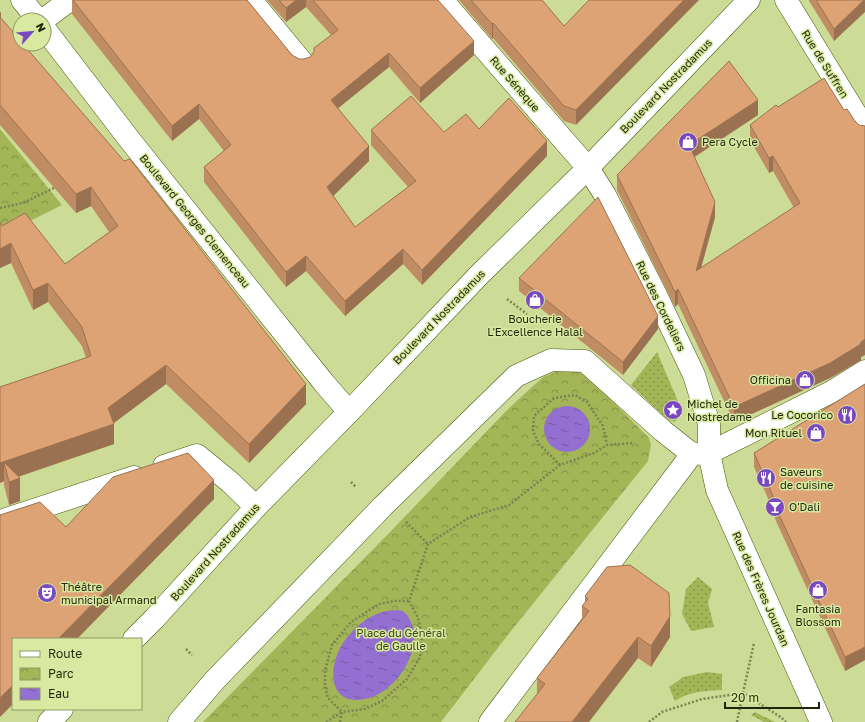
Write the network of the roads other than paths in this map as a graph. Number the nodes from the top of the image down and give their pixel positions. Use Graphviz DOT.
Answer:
graph roads {
  1 [pos="22,0"];
  2 [pos="70,0"];
  3 [pos="251,0"];
  4 [pos="442,0"];
  5 [pos="749,0"];
  6 [pos="786,0"];
  7 [pos="32,12"];
  8 [pos="52,13"];
  9 [pos="52,38"];
  10 [pos="302,62"];
  11 [pos="865,129"];
  12 [pos="588,168"];
  13 [pos="865,371"];
  14 [pos="349,412"];
  15 [pos="700,454"];
  16 [pos="256,507"];
  17 [pos="0,521"];
  18 [pos="135,638"];
  19 [pos="61,710"];
  20 [pos="49,722"];
  21 [pos="179,722"];
  22 [pos="490,722"];
  23 [pos="822,722"];
  1 -- 7 [label="street"];
  2 -- 8 [label="street"];
  3 -- 10 [label="street"];
  4 -- 12 [label="street, Rue Sénèque"];
  5 -- 12 [label="street, Boulevard Nostradamus"];
  6 -- 11 [label="street, Rue de Suffren"];
  9 -- 14 [label="street, Boulevard Georges Clemenceau"];
  12 -- 14 [label="street, Boulevard Nostradamus"];
  12 -- 15 [label="street, Rue des Cordeliers"];
  13 -- 15 [label="street"];
  14 -- 16 [label="street, Boulevard Nostradamus"];
  15 -- 21 [label="street"];
  15 -- 22 [label="street"];
  15 -- 23 [label="street, Rue des Frères Jourdan"];
  16 -- 17 [label="street"];
  16 -- 18 [label="street, Boulevard Nostradamus"];
  19 -- 20 [label="street"];
}
